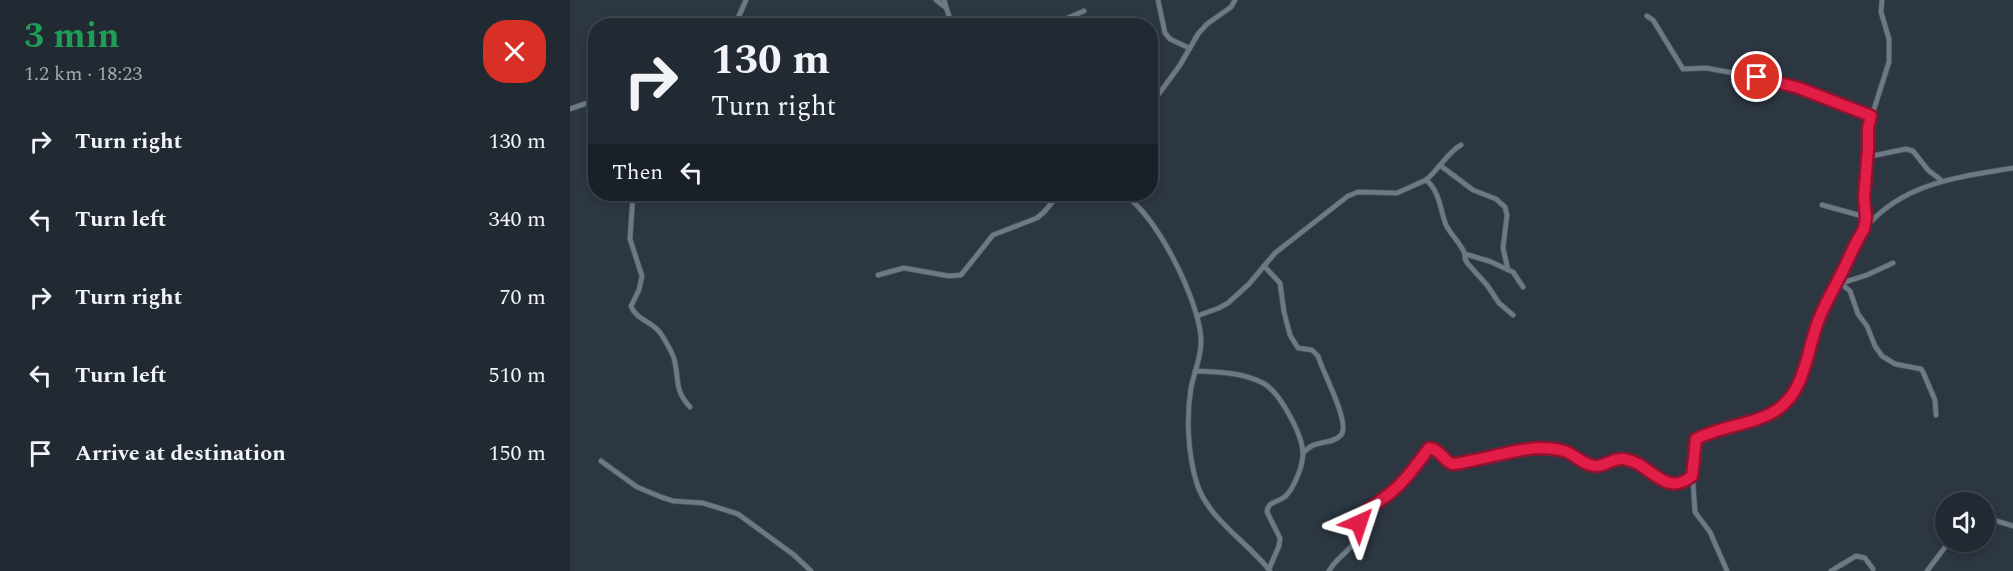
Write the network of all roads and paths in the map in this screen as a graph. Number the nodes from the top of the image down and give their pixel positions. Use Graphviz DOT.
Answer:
graph roads {
  1 [pos="746,0"];
  2 [pos="936,0"];
  3 [pos="944,0"];
  4 [pos="1158,0"];
  5 [pos="1235,0"];
  6 [pos="1882,0"];
  7 [pos="945,6"];
  8 [pos="1084,11"];
  9 [pos="1647,16"];
  10 [pos="739,18"];
  11 [pos="949,18"];
  12 [pos="1068,18"];
  13 [pos="1189,48"];
  14 [pos="1158,95"];
  15 [pos="588,103"];
  16 [pos="570,109"];
  17 [pos="1871,116"];
  18 [pos="1461,145"];
  19 [pos="1868,157"];
  20 [pos="1441,166"];
  21 [pos="2013,168"];
  22 [pos="1426,180"];
  23 [pos="1941,180"];
  24 [pos="633,201"];
  25 [pos="1053,201"];
  26 [pos="1135,202"];
  27 [pos="1822,205"];
  28 [pos="1866,217"];
  29 [pos="1864,229"];
  30 [pos="1465,254"];
  31 [pos="1893,263"];
  32 [pos="1264,266"];
  33 [pos="1508,270"];
  34 [pos="878,275"];
  35 [pos="1840,282"];
  36 [pos="1523,287"];
  37 [pos="1513,315"];
  38 [pos="1197,316"];
  39 [pos="1195,371"];
  40 [pos="690,407"];
  41 [pos="1936,415"];
  42 [pos="1303,453"];
  43 [pos="601,461"];
  44 [pos="1692,476"];
  45 [pos="1995,520"];
  46 [pos="2013,526"];
  47 [pos="1941,552"];
  48 [pos="1873,569"];
  49 [pos="1270,570"];
  50 [pos="812,571"];
  51 [pos="1329,571"];
  52 [pos="1727,571"];
  53 [pos="1831,571"];
  54 [pos="1928,571"];
  1 -- 10 [label="street"];
  2 -- 7 [label="street"];
  3 -- 7 [label="street"];
  4 -- 13 [label="street"];
  5 -- 13 [label="street"];
  6 -- 17 [label="street"];
  7 -- 11 [label="street"];
  8 -- 12 [label="street"];
  9 -- 17 [label="street"];
  13 -- 14 [label="street"];
  15 -- 16 [label="street"];
  17 -- 19 [label="street"];
  18 -- 20 [label="street"];
  19 -- 23 [label="street"];
  19 -- 28 [label="street"];
  20 -- 22 [label="street"];
  20 -- 33 [label="street"];
  21 -- 23 [label="street"];
  22 -- 30 [label="street"];
  22 -- 32 [label="street"];
  23 -- 29 [label="street"];
  24 -- 40 [label="street"];
  25 -- 34 [label="street"];
  26 -- 38 [label="street"];
  27 -- 28 [label="street"];
  28 -- 29 [label="street"];
  29 -- 35 [label="street"];
  30 -- 33 [label="street"];
  30 -- 37 [label="street"];
  31 -- 35 [label="street"];
  32 -- 38 [label="street"];
  32 -- 42 [label="street"];
  33 -- 36 [label="street"];
  35 -- 41 [label="street"];
  35 -- 44 [label="street"];
  38 -- 39 [label="street"];
  39 -- 42 [label="street"];
  39 -- 49 [label="street"];
  42 -- 49 [label="street"];
  43 -- 50 [label="street"];
  44 -- 51 [label="street"];
  44 -- 52 [label="street"];
  45 -- 46 [label="street"];
  47 -- 54 [label="street"];
  48 -- 53 [label="street"];
}
